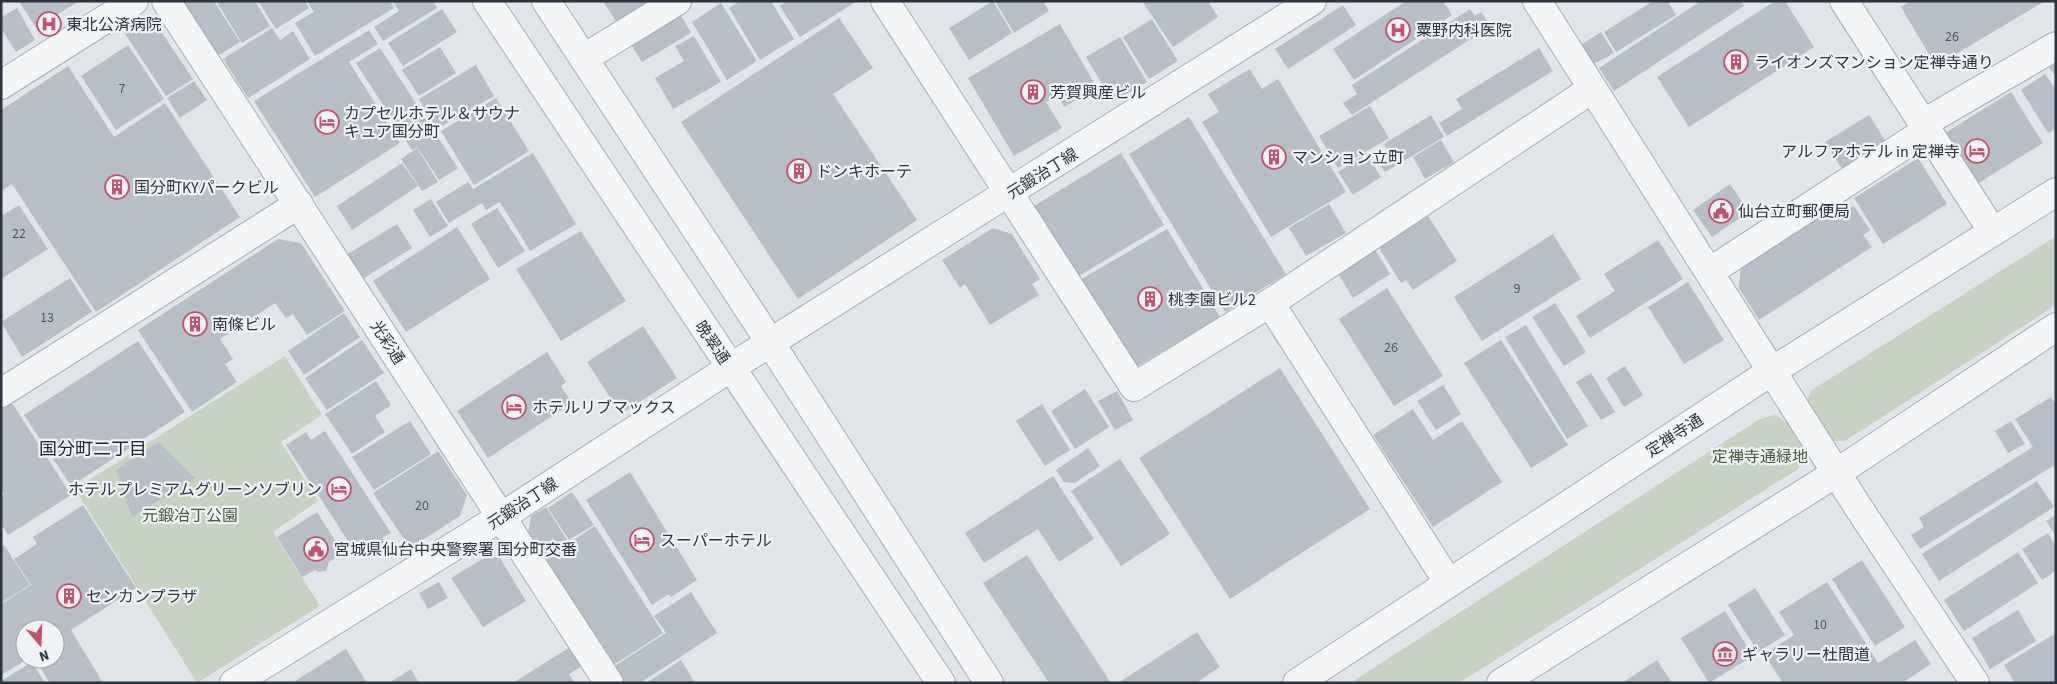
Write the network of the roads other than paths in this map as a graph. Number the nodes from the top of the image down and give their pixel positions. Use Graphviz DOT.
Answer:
graph roads {
  1 [pos="134,1"];
  2 [pos="166,1"];
  3 [pos="487,1"];
  4 [pos="546,1"];
  5 [pos="677,1"];
  6 [pos="885,1"];
  7 [pos="1312,1"];
  8 [pos="1537,1"];
  9 [pos="1844,1"];
  10 [pos="2056,46"];
  11 [pos="584,58"];
  12 [pos="1,85"];
  13 [pos="1592,89"];
  14 [pos="1924,128"];
  15 [pos="2056,192"];
  16 [pos="1008,194"];
  17 [pos="299,204"];
  18 [pos="1993,232"];
  19 [pos="1709,272"];
  20 [pos="1270,303"];
  21 [pos="2056,327"];
  22 [pos="770,344"];
  23 [pos="730,368"];
  24 [pos="1772,371"];
  25 [pos="4,386"];
  26 [pos="1838,472"];
  27 [pos="501,517"];
  28 [pos="1448,582"];
  29 [pos="234,683"];
  30 [pos="609,683"];
  31 [pos="941,683"];
  32 [pos="989,683"];
  33 [pos="1297,683"];
  34 [pos="1501,683"];
  35 [pos="1975,683"];
  1 -- 12 [label="street"];
  2 -- 17 [label="street, 光彩通"];
  3 -- 23 [label="street, 晩翠通"];
  4 -- 11 [label="street"];
  5 -- 11 [label="street"];
  6 -- 16 [label="street"];
  7 -- 16 [label="street, 元鍛治丁線"];
  8 -- 13 [label="street"];
  9 -- 14 [label="street"];
  10 -- 14 [label="street"];
  11 -- 22 [label="street"];
  13 -- 19 [label="street"];
  13 -- 20 [label="street"];
  14 -- 18 [label="street"];
  14 -- 19 [label="street"];
  15 -- 18 [label="street, 定禅寺通"];
  16 -- 20 [label="street"];
  16 -- 22 [label="street, 元鍛治丁線"];
  17 -- 25 [label="street"];
  17 -- 27 [label="street, 光彩通"];
  18 -- 24 [label="street, 定禅寺通"];
  19 -- 24 [label="street"];
  20 -- 28 [label="street"];
  21 -- 26 [label="street"];
  22 -- 23 [label="street, 元鍛治丁線"];
  22 -- 32 [label="street"];
  23 -- 27 [label="street, 元鍛治丁線"];
  23 -- 31 [label="street, 晩翠通"];
  24 -- 26 [label="street"];
  24 -- 28 [label="street, 定禅寺通"];
  26 -- 34 [label="street"];
  26 -- 35 [label="street"];
  27 -- 29 [label="street, 元鍛治丁線"];
  27 -- 30 [label="street, 光彩通"];
  28 -- 33 [label="street, 定禅寺通"];
}
